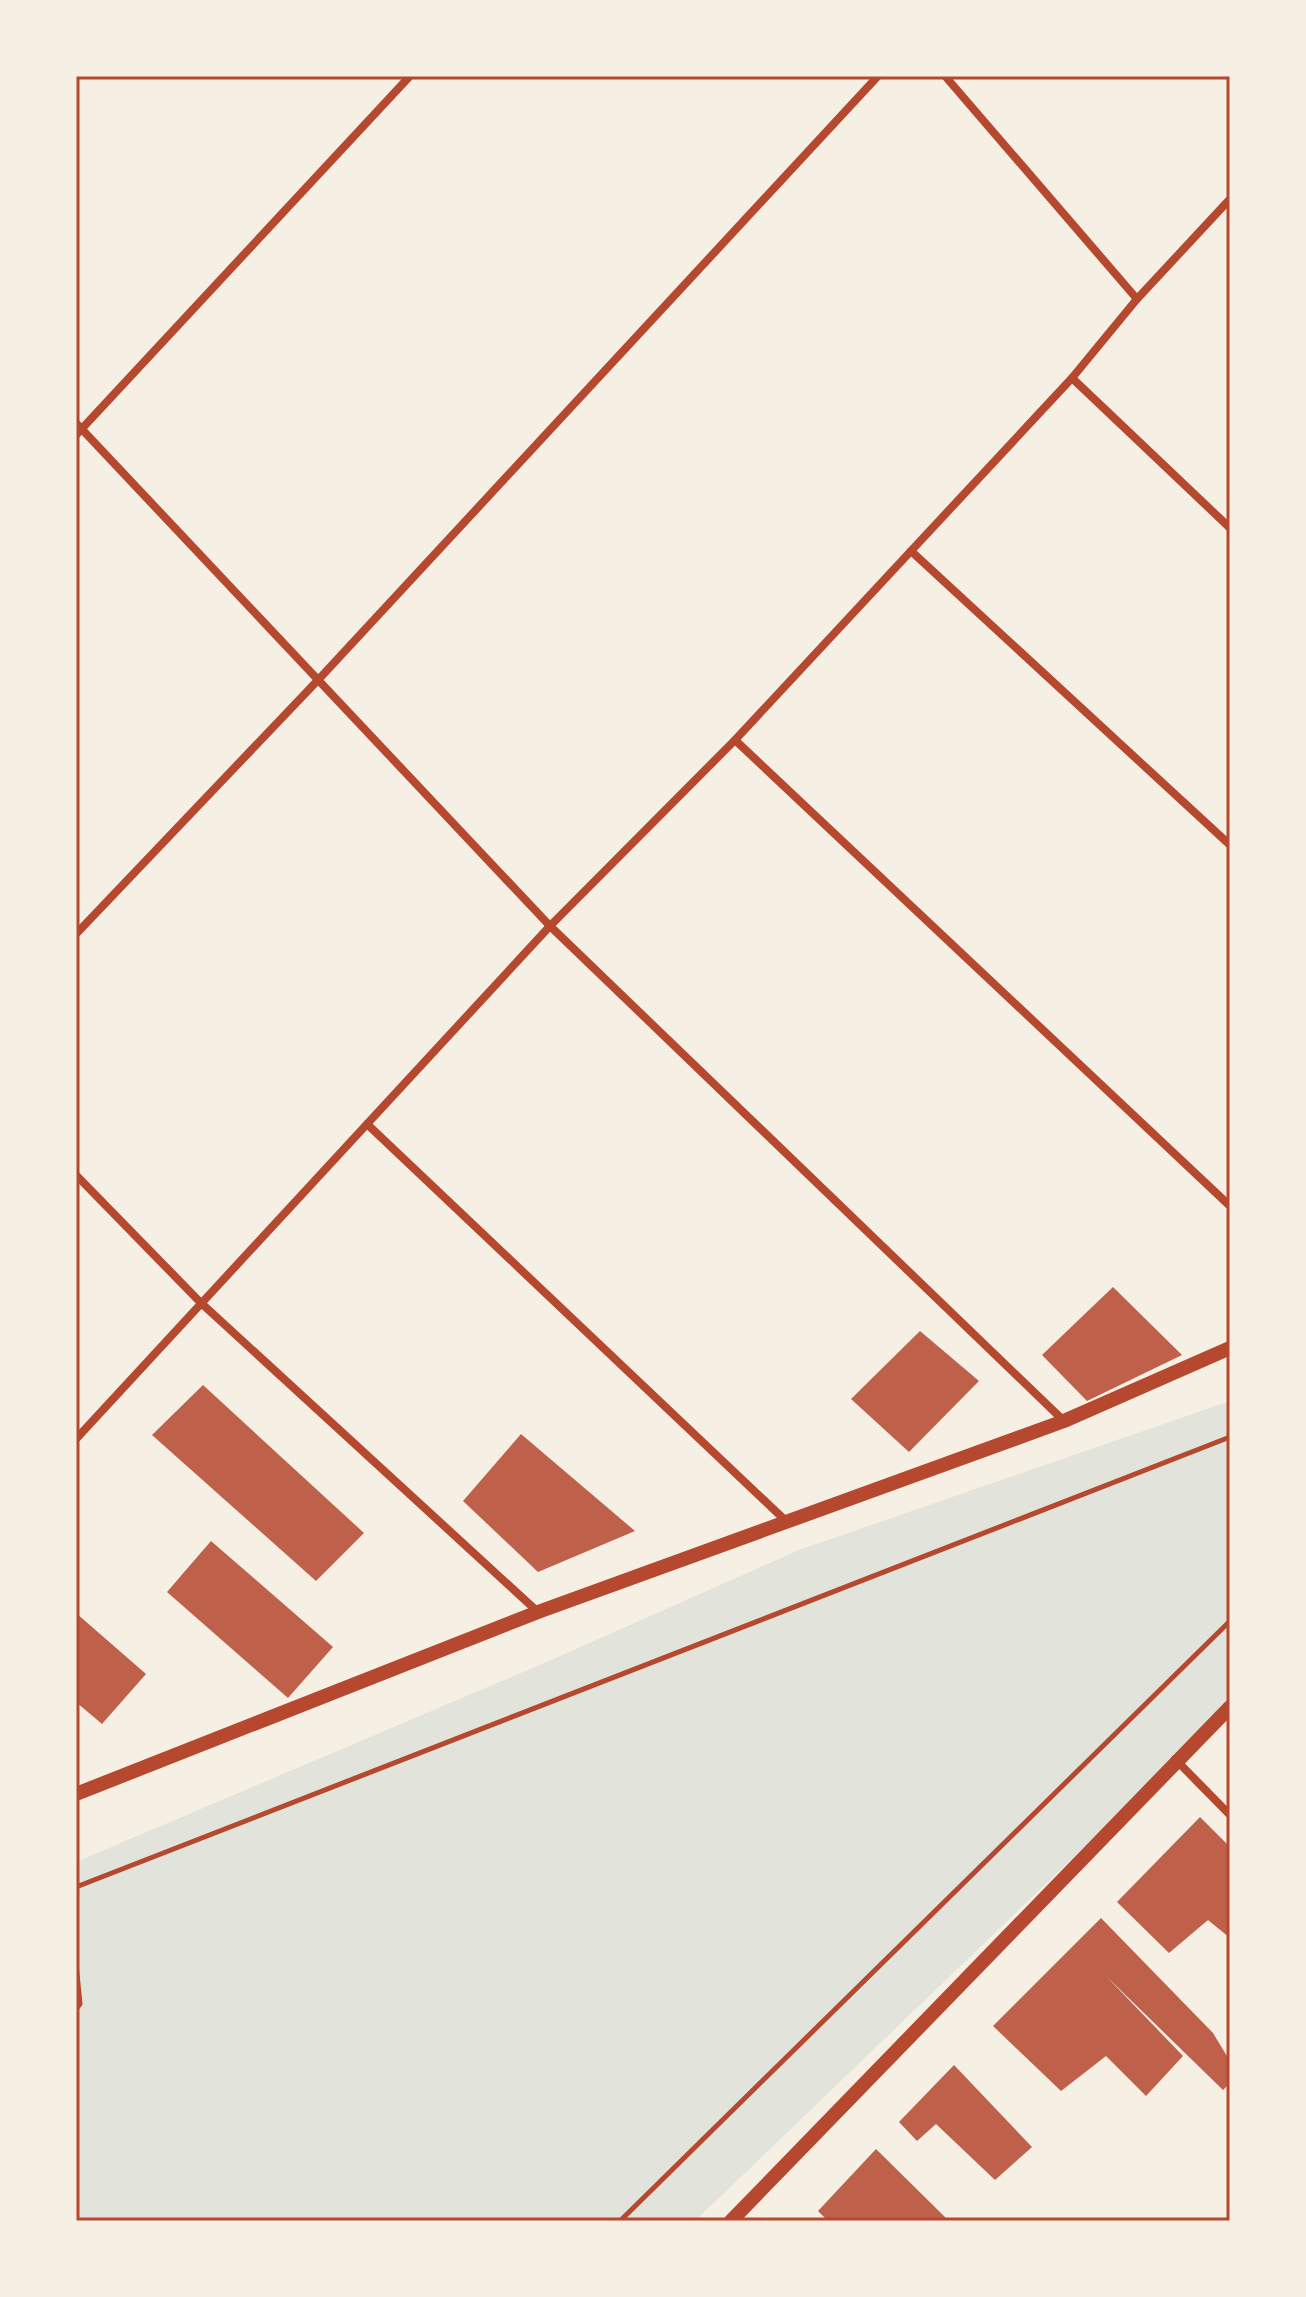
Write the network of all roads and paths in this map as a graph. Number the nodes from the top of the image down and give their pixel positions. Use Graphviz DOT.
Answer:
graph roads {
  1 [pos="410,76"];
  2 [pos="878,76"];
  3 [pos="945,76"];
  4 [pos="1230,199"];
  5 [pos="1137,299"];
  6 [pos="1072,378"];
  7 [pos="78,429"];
  8 [pos="1230,528"];
  9 [pos="911,551"];
  10 [pos="319,679"];
  11 [pos="735,740"];
  12 [pos="1230,845"];
  13 [pos="550,926"];
  14 [pos="76,934"];
  15 [pos="367,1124"];
  16 [pos="76,1175"];
  17 [pos="1230,1206"];
  18 [pos="200,1302"];
  19 [pos="1230,1348"];
  20 [pos="1064,1421"];
  21 [pos="1230,1437"];
  22 [pos="76,1439"];
  23 [pos="787,1522"];
  24 [pos="538,1612"];
  25 [pos="1230,1621"];
  26 [pos="1230,1707"];
  27 [pos="1175,1759"];
  28 [pos="76,1794"];
  29 [pos="1230,1815"];
  30 [pos="76,1887"];
  31 [pos="76,1954"];
  32 [pos="77,1965"];
  33 [pos="76,2009"];
  34 [pos="620,2221"];
  35 [pos="731,2221"];
  1 -- 7 [label="street"];
  2 -- 10 [label="street"];
  3 -- 5 [label="street"];
  4 -- 5 [label="street"];
  5 -- 6 [label="street"];
  6 -- 8 [label="street"];
  6 -- 9 [label="street"];
  7 -- 10 [label="street"];
  9 -- 11 [label="street"];
  9 -- 12 [label="street"];
  10 -- 13 [label="street"];
  10 -- 14 [label="street"];
  11 -- 13 [label="street"];
  11 -- 17 [label="street"];
  13 -- 15 [label="street"];
  13 -- 20 [label="street"];
  15 -- 18 [label="street"];
  15 -- 23 [label="street"];
  16 -- 18 [label="street"];
  18 -- 22 [label="street"];
  18 -- 24 [label="street"];
  19 -- 20 [label="street"];
  20 -- 23 [label="street"];
  21 -- 30 [label="path"];
  23 -- 24 [label="street"];
  24 -- 28 [label="street"];
  25 -- 34 [label="path"];
  26 -- 27 [label="street"];
  27 -- 29 [label="street"];
  27 -- 35 [label="street"];
  31 -- 32 [label="path"];
  32 -- 33 [label="path"];
}
